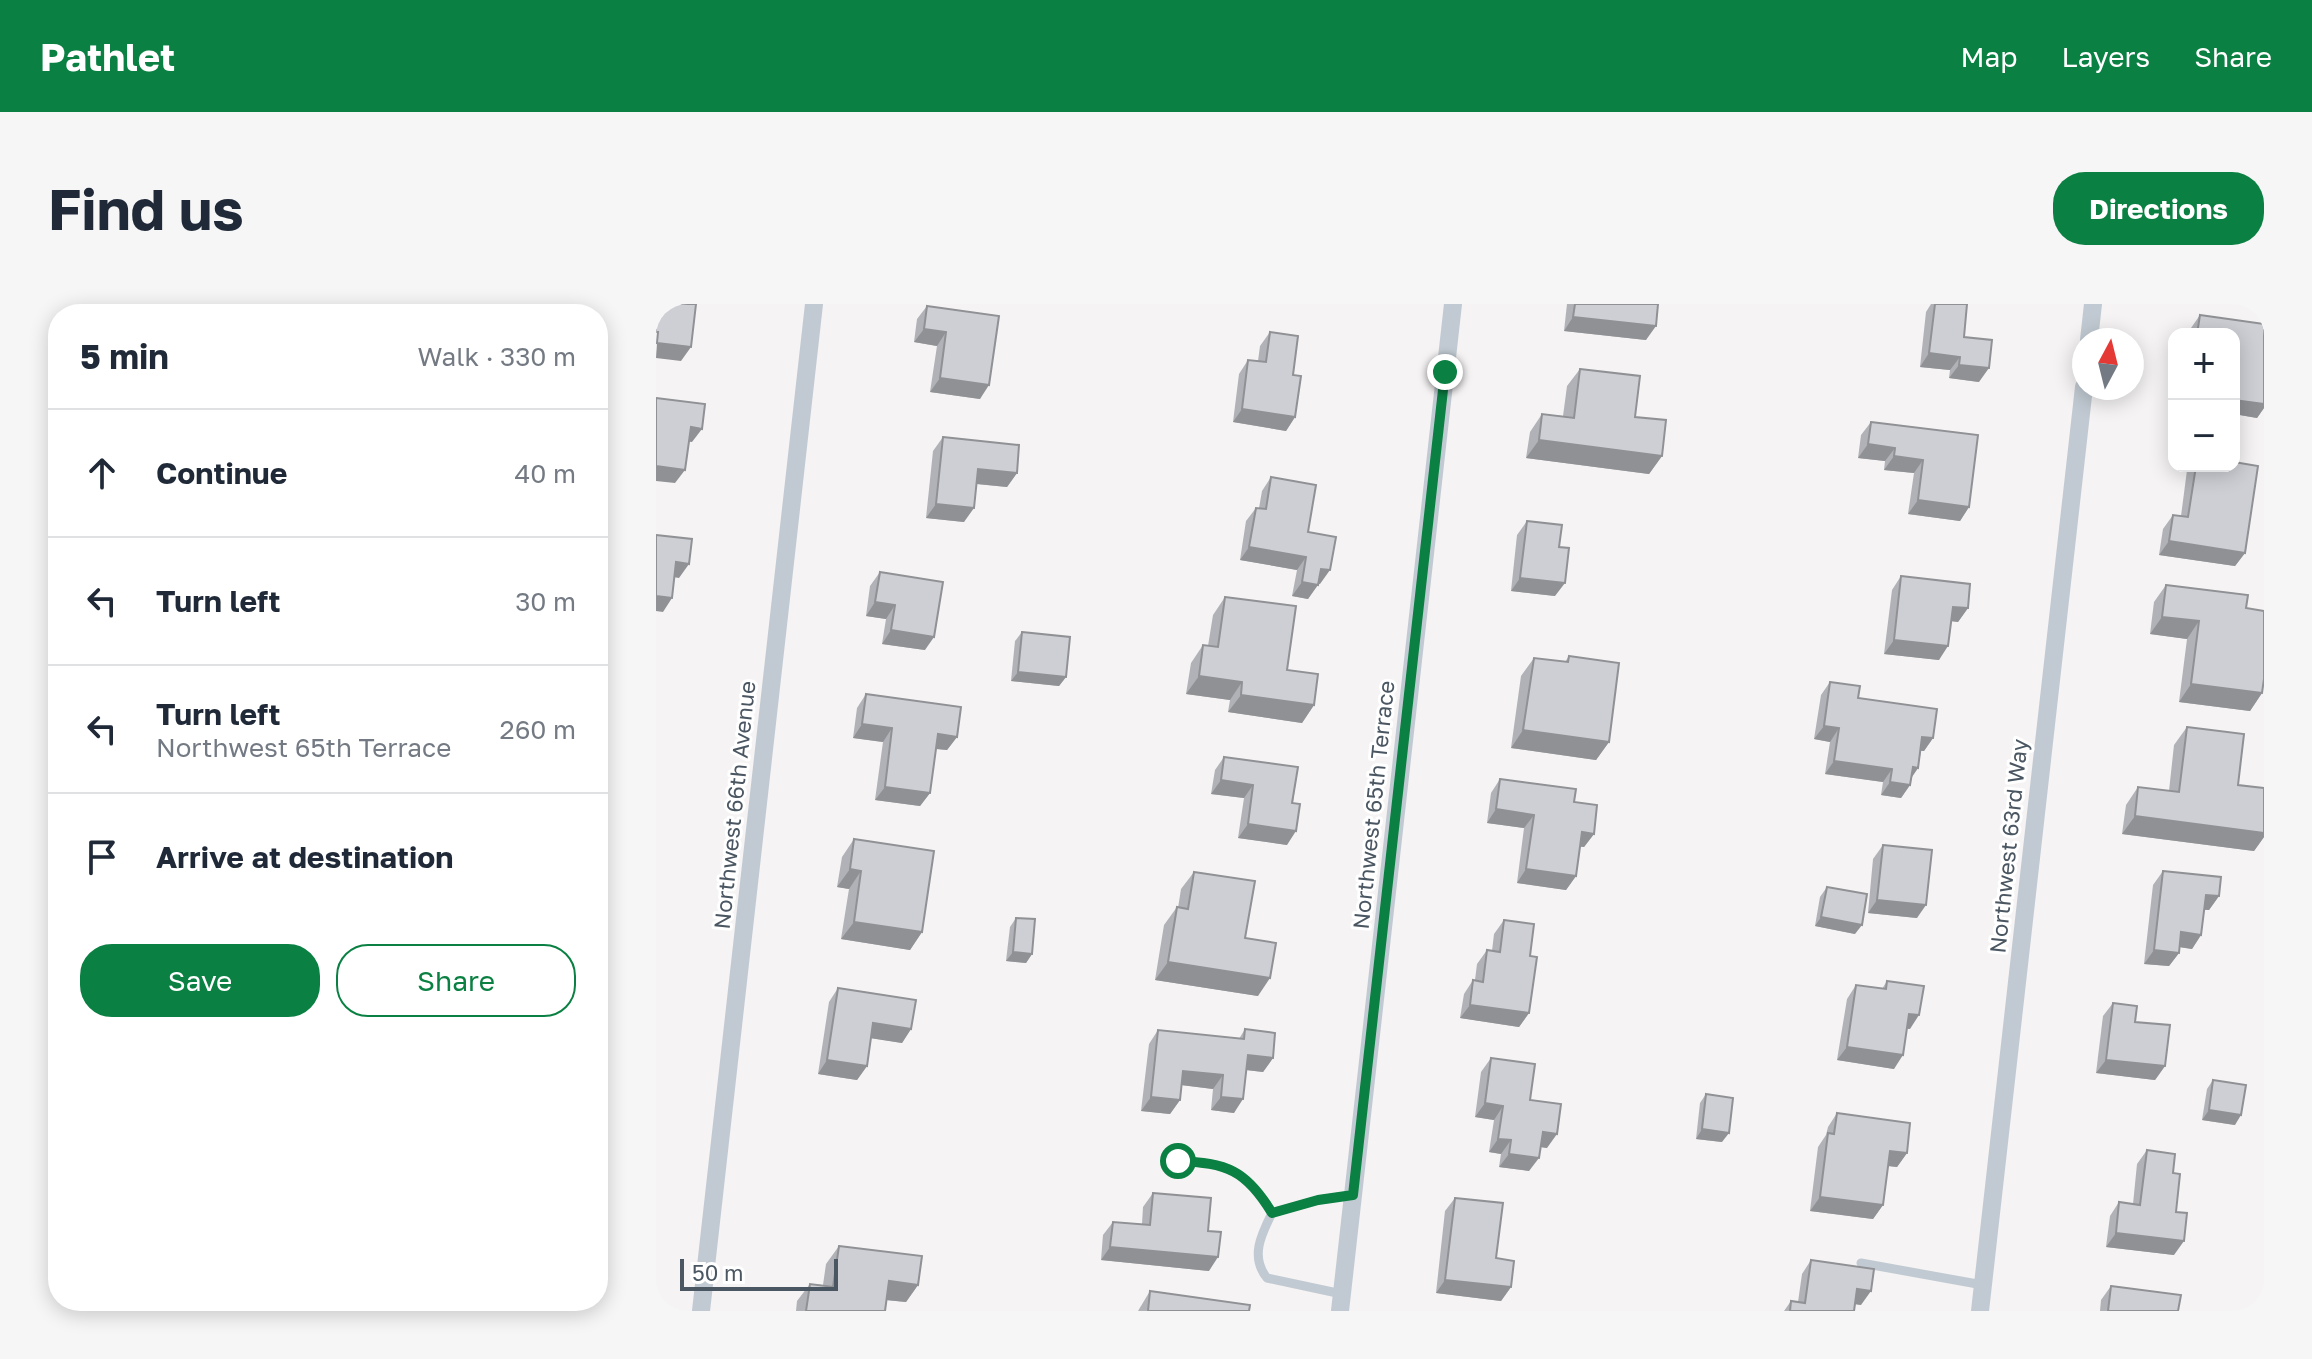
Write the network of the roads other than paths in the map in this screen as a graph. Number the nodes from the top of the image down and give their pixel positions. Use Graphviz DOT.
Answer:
graph roads {
  1 [pos="814,304"];
  2 [pos="1453,304"];
  3 [pos="2093,304"];
  4 [pos="2090,328"];
  5 [pos="2083,400"];
  6 [pos="1178,1161"];
  7 [pos="1353,1195"];
  8 [pos="1272,1213"];
  9 [pos="1861,1263"];
  10 [pos="1983,1285"];
  11 [pos="1341,1303"];
  12 [pos="701,1311"];
  13 [pos="1980,1311"];
  1 -- 12 [label="street, Northwest 66th Avenue"];
  2 -- 7 [label="street, Northwest 65th Terrace"];
  3 -- 4 [label="street"];
  5 -- 10 [label="street, Northwest 63rd Way"];
  6 -- 8 [label="lane"];
  7 -- 8 [label="lane"];
  7 -- 11 [label="street, Northwest 65th Terrace"];
  8 -- 11 [label="lane"];
  9 -- 10 [label="lane"];
  10 -- 13 [label="street, Northwest 63rd Way"];
}
